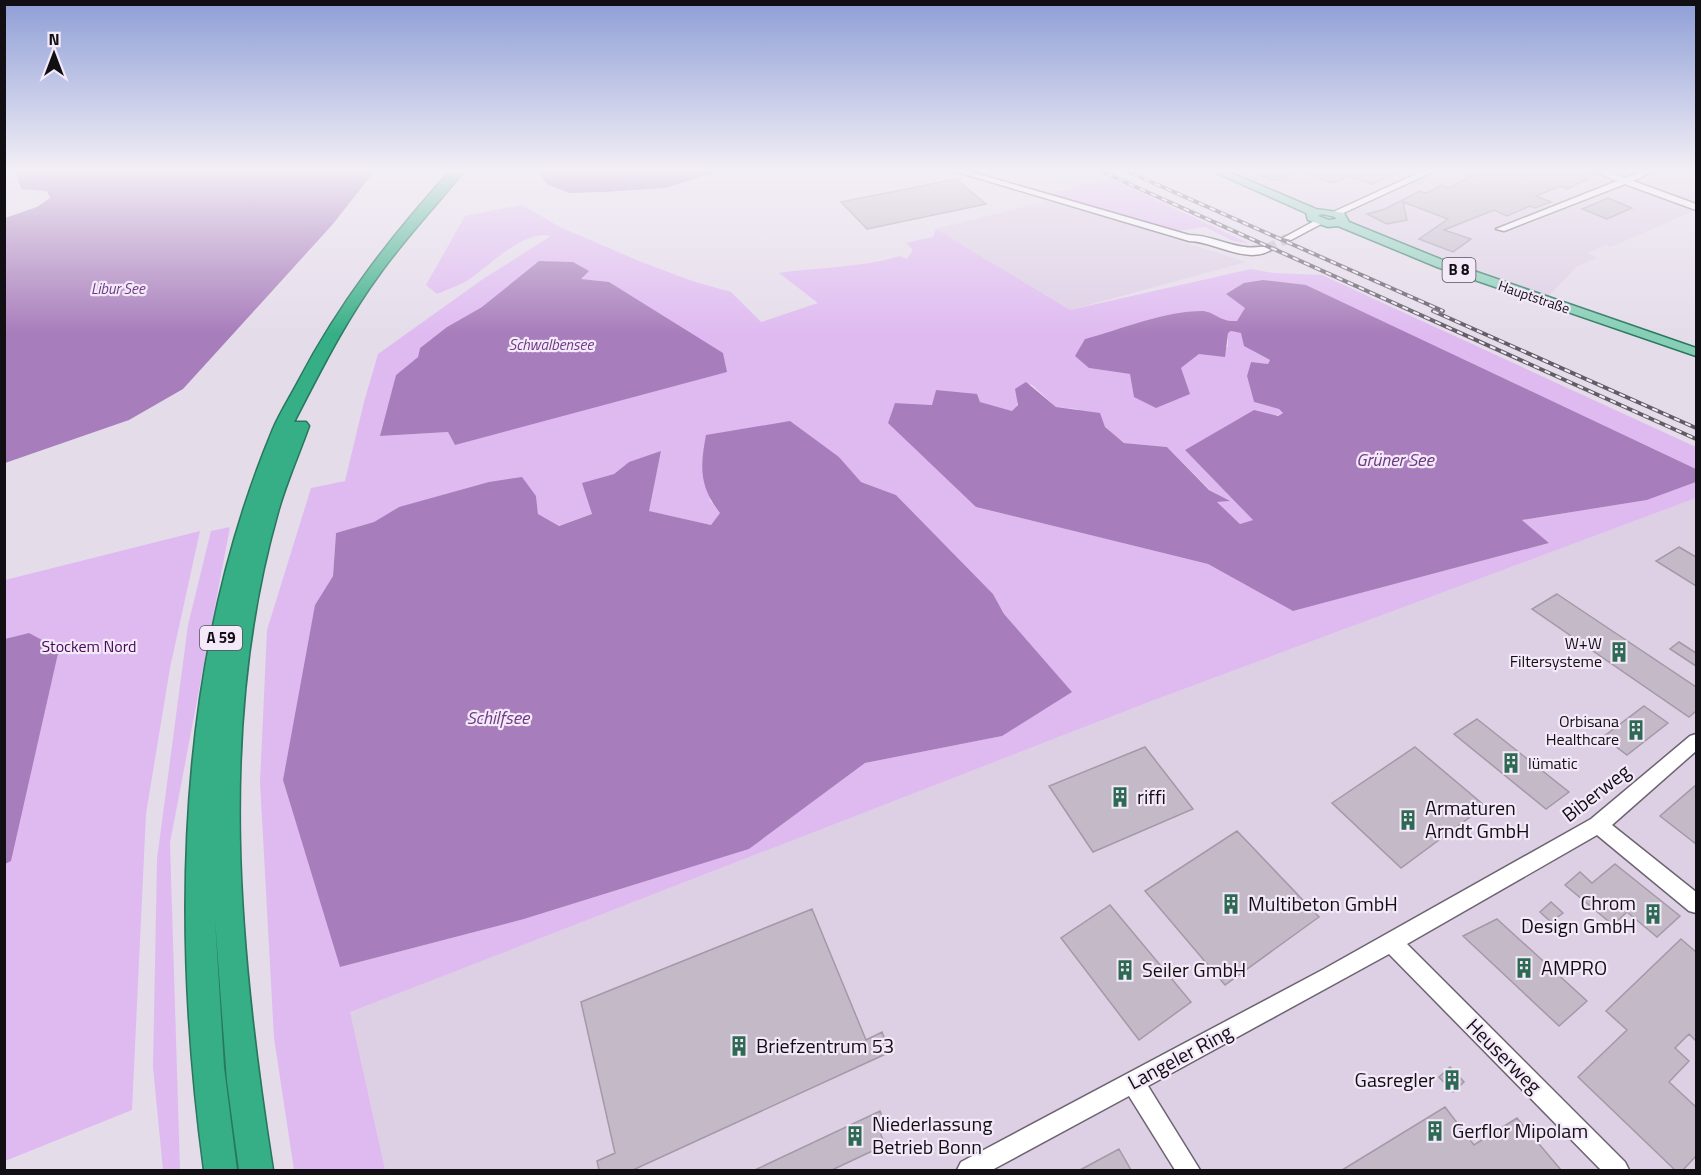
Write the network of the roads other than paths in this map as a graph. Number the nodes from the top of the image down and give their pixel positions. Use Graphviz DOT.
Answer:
graph roads {
  1 [pos="412,224"];
  2 [pos="424,224"];
  3 [pos="1140,224"];
  4 [pos="1307,224"];
  5 [pos="1351,224"];
  6 [pos="1514,224"];
  7 [pos="1501,229"];
  8 [pos="1288,238"];
  9 [pos="1267,249"];
  10 [pos="1696,351"];
  11 [pos="1696,741"];
  12 [pos="1598,825"];
  13 [pos="1696,904"];
  14 [pos="1391,942"];
  15 [pos="1134,1082"];
  16 [pos="220,1170"];
  17 [pos="256,1170"];
  18 [pos="969,1170"];
  19 [pos="1188,1170"];
  20 [pos="1617,1170"];
  1 -- 16 [label="highway, A 59"];
  2 -- 17 [label="highway, A 59"];
  3 -- 9 [label="street"];
  4 -- 8 [label="street"];
  5 -- 10 [label="main road, Hauptstraße / B 8"];
  6 -- 7 [label="street"];
  11 -- 12 [label="street, Biberweg"];
  12 -- 13 [label="street"];
  12 -- 14 [label="street, Biberweg"];
  14 -- 15 [label="street, Langeler Ring"];
  14 -- 20 [label="street, Heuserweg"];
  15 -- 18 [label="street, Langeler Ring"];
  15 -- 19 [label="street"];
}
